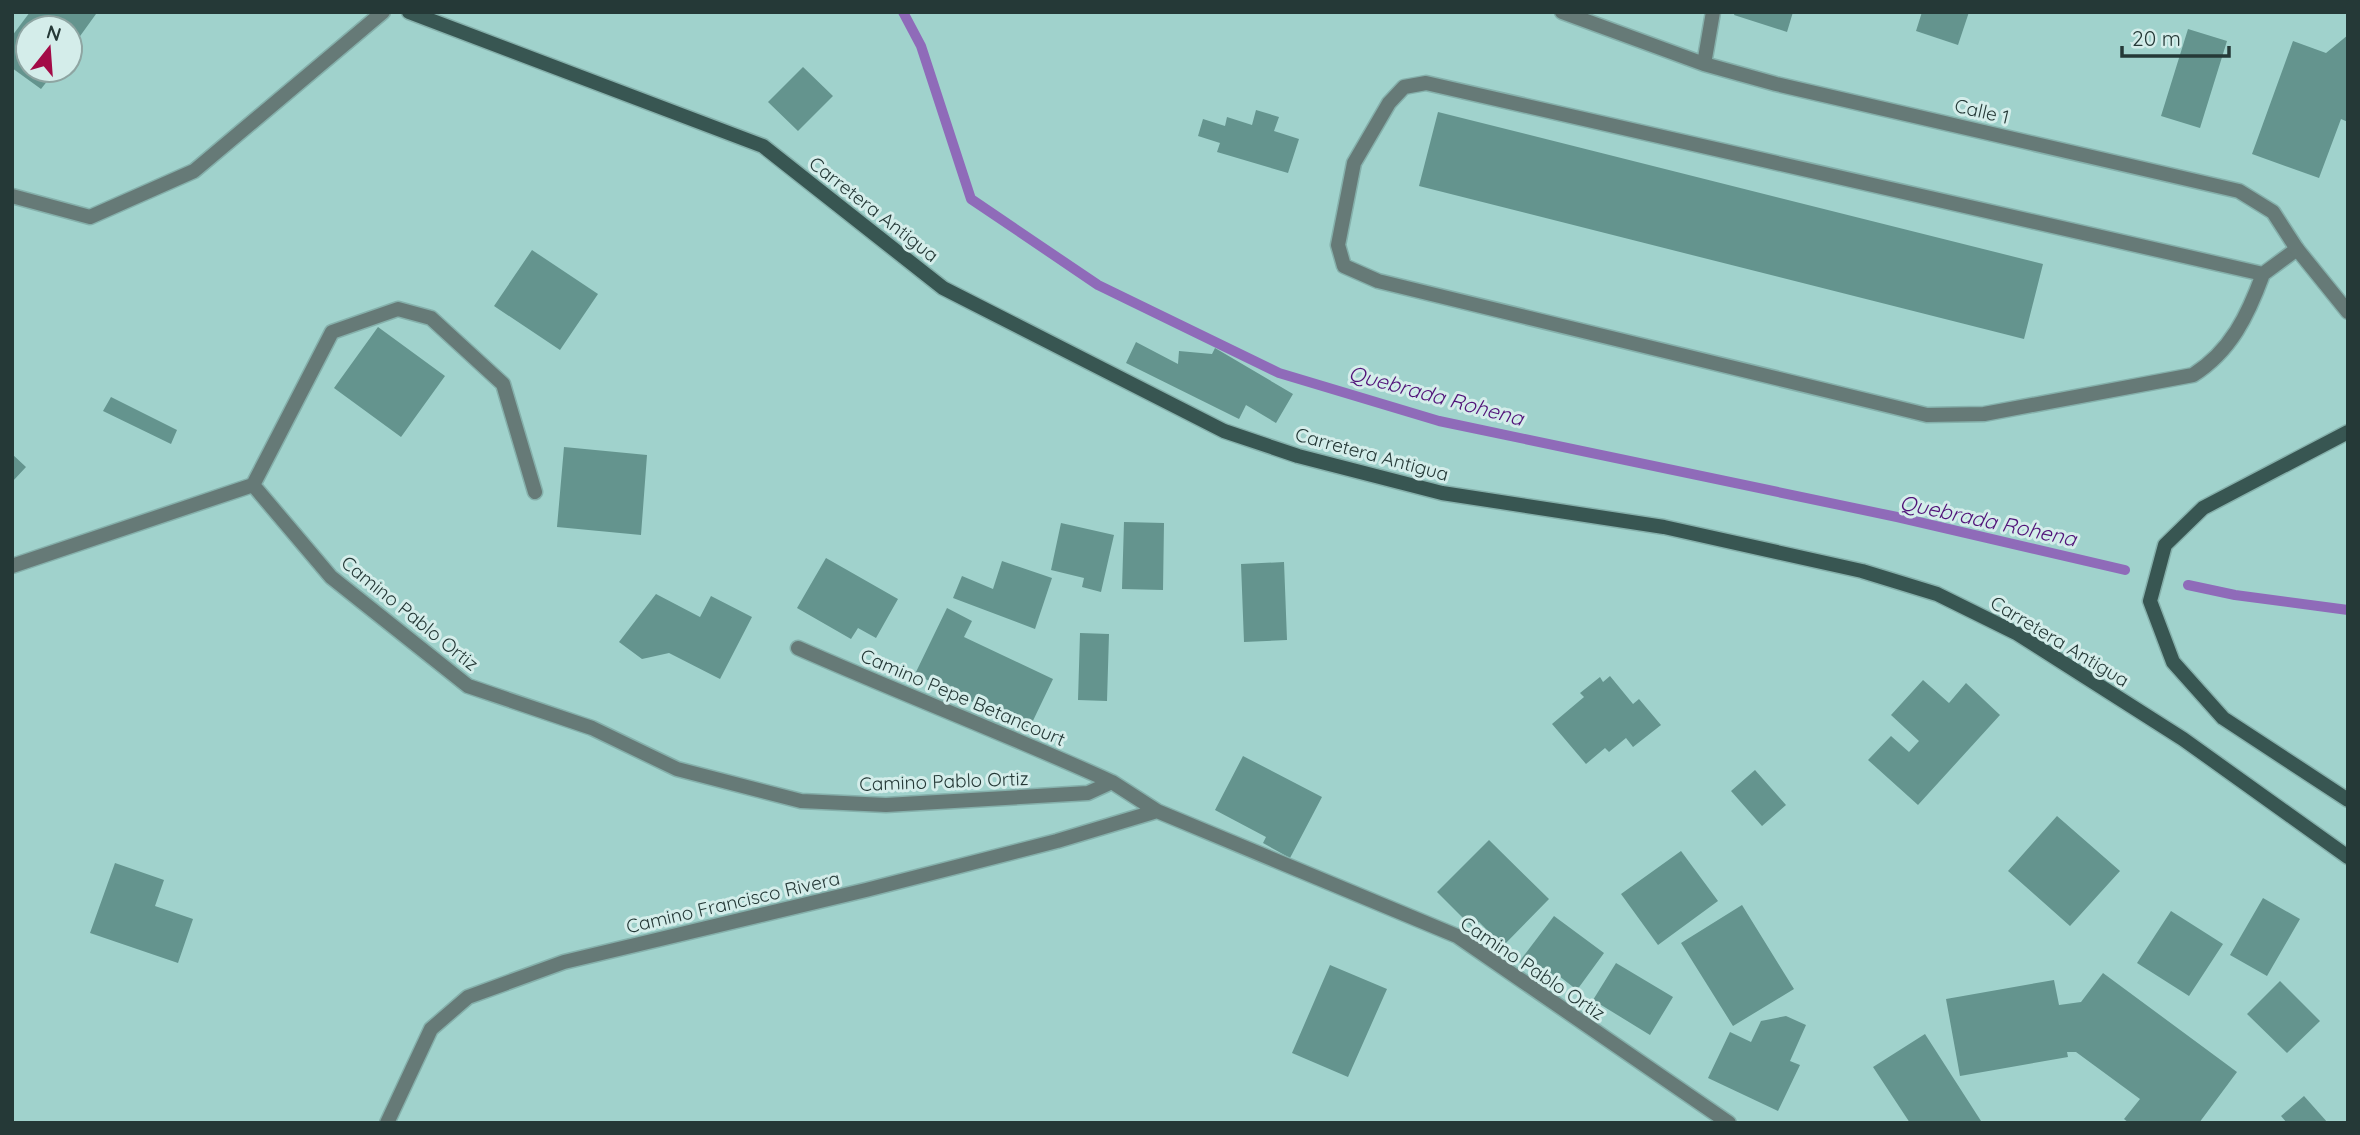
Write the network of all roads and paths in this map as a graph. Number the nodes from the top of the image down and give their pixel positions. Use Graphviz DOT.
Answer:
graph roads {
  1 [pos="383,12"];
  2 [pos="409,12"];
  3 [pos="1562,12"];
  4 [pos="1713,12"];
  5 [pos="1704,64"];
  6 [pos="12,196"];
  7 [pos="2297,249"];
  8 [pos="2263,274"];
  9 [pos="2348,312"];
  10 [pos="2348,432"];
  11 [pos="253,485"];
  12 [pos="535,492"];
  13 [pos="12,566"];
  14 [pos="798,648"];
  15 [pos="1112,782"];
  16 [pos="2348,800"];
  17 [pos="1157,811"];
  18 [pos="2348,857"];
  19 [pos="387,1123"];
  20 [pos="1729,1123"];
  1 -- 6 [label="street"];
  2 -- 18 [label="street, Carretera Antigua"];
  3 -- 5 [label="street, Calle 1"];
  4 -- 5 [label="street"];
  5 -- 7 [label="street, Calle 1"];
  7 -- 8 [label="street"];
  7 -- 9 [label="street, Calle 1"];
  8 -- 8 [label="street"];
  10 -- 16 [label="street"];
  11 -- 12 [label="street"];
  11 -- 13 [label="street"];
  11 -- 15 [label="street, Camino Pablo Ortiz"];
  14 -- 15 [label="street, Camino Pepe Betancourt"];
  15 -- 17 [label="street, Camino Pablo Ortiz"];
  17 -- 19 [label="street, Camino Francisco Rivera"];
  17 -- 20 [label="street, Camino Pablo Ortiz"];
}
